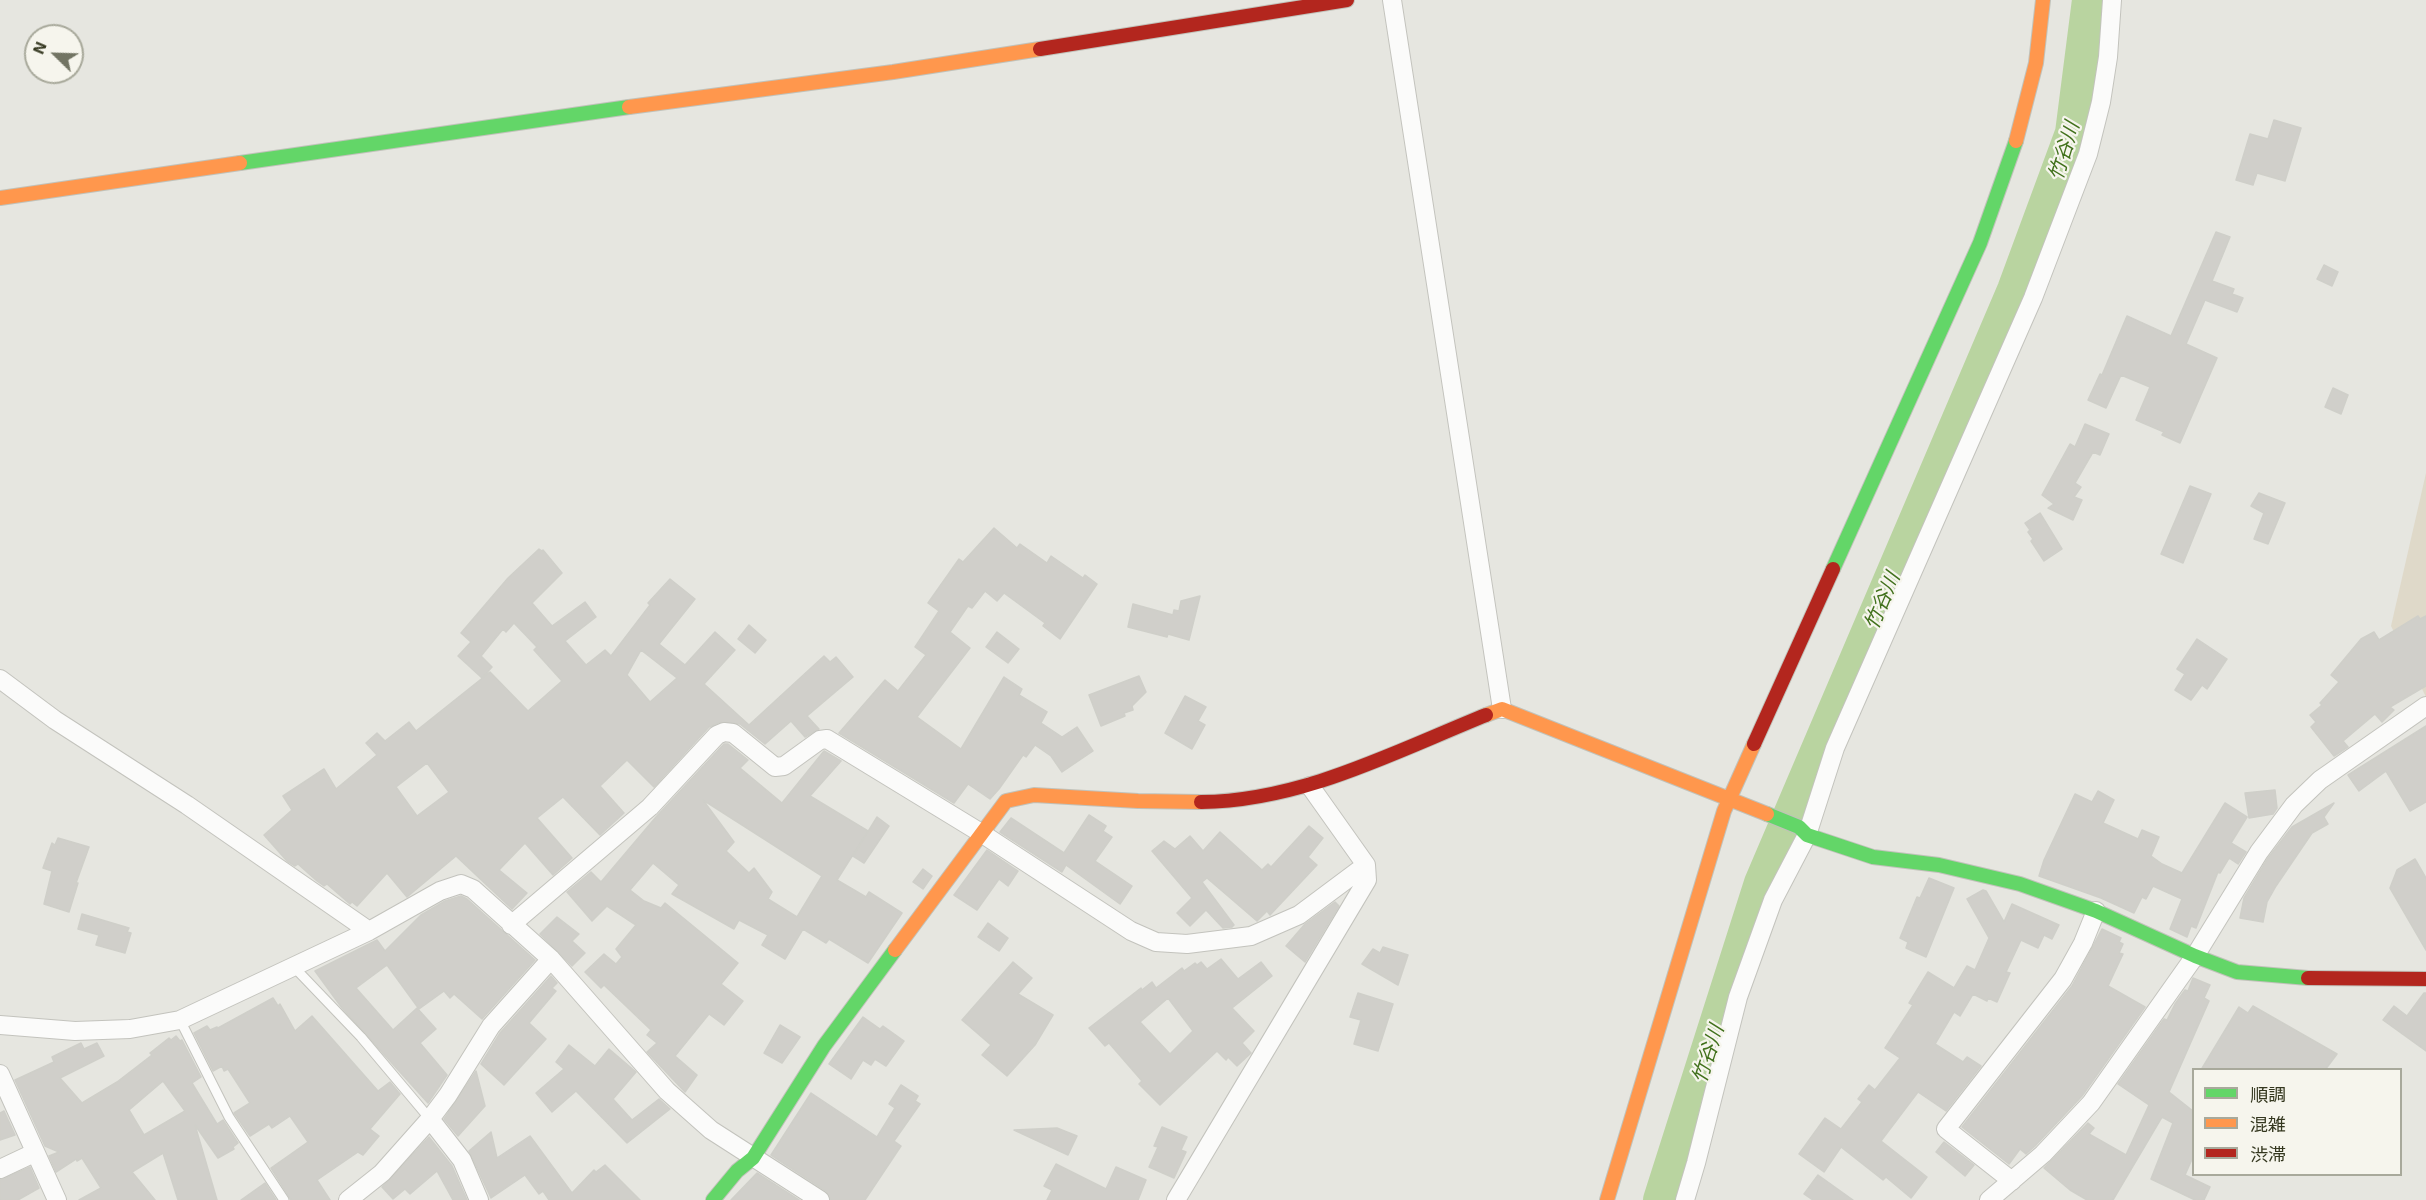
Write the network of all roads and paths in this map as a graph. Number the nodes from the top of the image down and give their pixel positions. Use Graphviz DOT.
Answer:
graph roads {
  1 [pos="1347,0"];
  2 [pos="1392,0"];
  3 [pos="2043,0"];
  4 [pos="2112,0"];
  5 [pos="0,198"];
  6 [pos="0,679"];
  7 [pos="2426,706"];
  8 [pos="1502,709"];
  9 [pos="1310,786"];
  10 [pos="1734,800"];
  11 [pos="1803,831"];
  12 [pos="981,833"];
  13 [pos="1366,865"];
  14 [pos="2096,911"];
  15 [pos="511,925"];
  16 [pos="369,931"];
  17 [pos="2195,956"];
  18 [pos="551,959"];
  19 [pos="293,966"];
  20 [pos="2426,979"];
  21 [pos="180,1020"];
  22 [pos="0,1024"];
  23 [pos="0,1074"];
  24 [pos="430,1119"];
  25 [pos="34,1153"];
  26 [pos="753,1158"];
  27 [pos="0,1169"];
  28 [pos="2012,1181"];
  29 [pos="57,1200"];
  30 [pos="284,1200"];
  31 [pos="348,1200"];
  32 [pos="479,1200"];
  33 [pos="713,1200"];
  34 [pos="820,1200"];
  35 [pos="1176,1200"];
  36 [pos="1607,1200"];
  37 [pos="1685,1200"];
  38 [pos="1991,1200"];
  1 -- 5 [label="street"];
  2 -- 8 [label="street"];
  3 -- 10 [label="street"];
  4 -- 11 [label="street"];
  6 -- 16 [label="street"];
  7 -- 17 [label="street"];
  8 -- 9 [label="street"];
  8 -- 10 [label="street"];
  9 -- 12 [label="street"];
  9 -- 13 [label="street"];
  10 -- 11 [label="street"];
  10 -- 36 [label="street"];
  11 -- 14 [label="street"];
  11 -- 37 [label="street"];
  12 -- 13 [label="street"];
  12 -- 15 [label="street"];
  12 -- 26 [label="street"];
  13 -- 35 [label="street"];
  14 -- 17 [label="street"];
  14 -- 28 [label="street"];
  15 -- 16 [label="street"];
  15 -- 18 [label="street"];
  16 -- 19 [label="street"];
  17 -- 20 [label="street"];
  17 -- 28 [label="street"];
  18 -- 24 [label="street"];
  18 -- 26 [label="street"];
  19 -- 21 [label="street"];
  19 -- 24 [label="lane"];
  21 -- 22 [label="street"];
  21 -- 30 [label="lane"];
  23 -- 25 [label="street"];
  24 -- 31 [label="street"];
  24 -- 32 [label="street"];
  25 -- 27 [label="street"];
  25 -- 29 [label="street"];
  26 -- 33 [label="street"];
  26 -- 34 [label="street"];
  28 -- 38 [label="street"];
}
